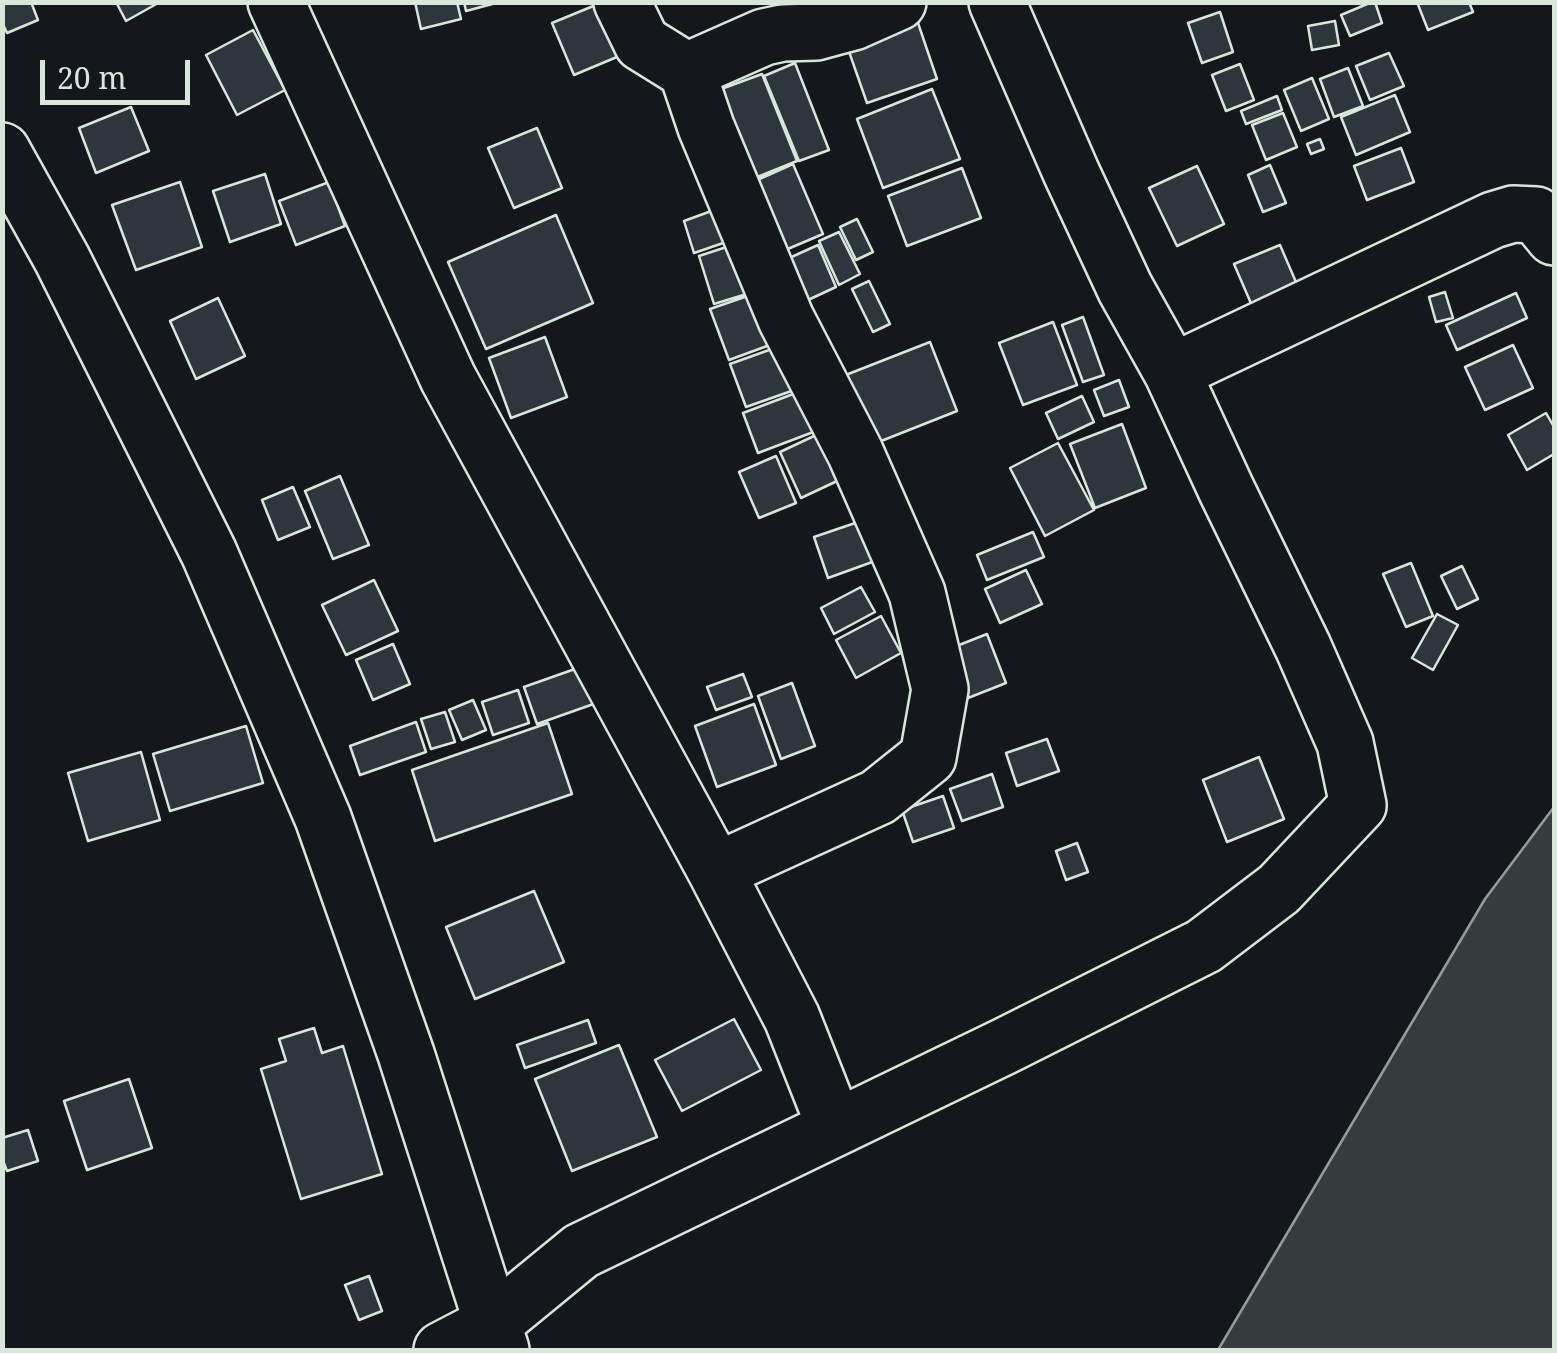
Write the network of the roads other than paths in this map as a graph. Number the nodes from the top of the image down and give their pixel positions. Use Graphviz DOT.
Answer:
graph roads {
  1 [pos="276,2"];
  2 [pos="622,2"];
  3 [pos="898,2"];
  4 [pos="997,2"];
  5 [pos="687,70"];
  6 [pos="2,152"];
  7 [pos="1554,237"];
  8 [pos="1172,372"];
  9 [pos="716,871"];
  10 [pos="836,1127"];
  11 [pos="496,1337"];
  12 [pos="442,1350"];
  1 -- 9 [label="street"];
  2 -- 5 [label="street"];
  3 -- 5 [label="street"];
  4 -- 8 [label="street"];
  5 -- 9 [label="street"];
  6 -- 11 [label="street"];
  7 -- 8 [label="street"];
  8 -- 10 [label="street"];
  9 -- 10 [label="street"];
  10 -- 11 [label="street"];
  11 -- 12 [label="street"];
}
